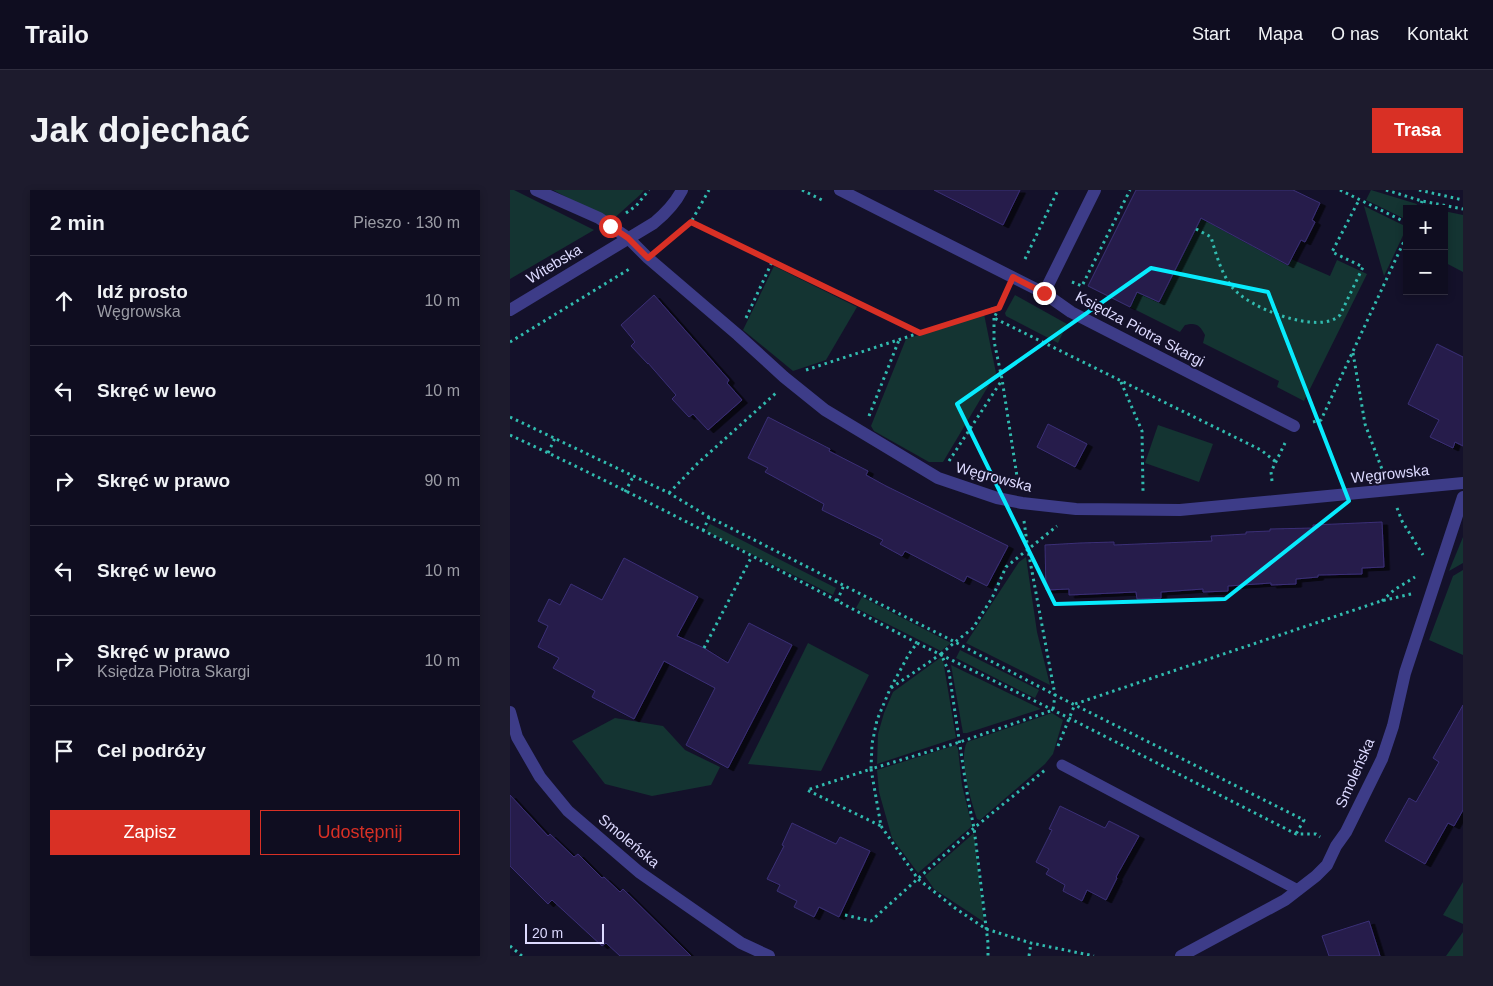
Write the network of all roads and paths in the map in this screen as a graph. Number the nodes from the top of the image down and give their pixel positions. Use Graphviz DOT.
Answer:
graph roads {
  1 [pos="536,190"];
  2 [pos="682,190"];
  3 [pos="709,190"];
  4 [pos="840,190"];
  5 [pos="1058,190"];
  6 [pos="1095,190"];
  7 [pos="1340,190"];
  8 [pos="1386,190"];
  9 [pos="1419,190"];
  10 [pos="1359,200"];
  11 [pos="1422,200"];
  12 [pos="1463,200"];
  13 [pos="1420,205"];
  14 [pos="1463,209"];
  15 [pos="691,222"];
  16 [pos="1403,222"];
  17 [pos="1196,229"];
  18 [pos="628,238"];
  19 [pos="1403,244"];
  20 [pos="648,258"];
  21 [pos="1025,259"];
  22 [pos="772,262"];
  23 [pos="1013,277"];
  24 [pos="1044,293"];
  25 [pos="999,308"];
  26 [pos="510,310"];
  27 [pos="994,318"];
  28 [pos="920,333"];
  29 [pos="738,334"];
  30 [pos="899,340"];
  31 [pos="510,342"];
  32 [pos="1353,352"];
  33 [pos="787,379"];
  34 [pos="1002,380"];
  35 [pos="1120,382"];
  36 [pos="510,417"];
  37 [pos="1294,426"];
  38 [pos="863,433"];
  39 [pos="510,435"];
  40 [pos="555,438"];
  41 [pos="548,453"];
  42 [pos="1276,462"];
  43 [pos="634,477"];
  44 [pos="938,478"];
  45 [pos="1463,484"];
  46 [pos="1390,491"];
  47 [pos="626,492"];
  48 [pos="669,493"];
  49 [pos="1463,496"];
  50 [pos="1274,502"];
  51 [pos="1022,504"];
  52 [pos="1076,509"];
  53 [pos="1144,509"];
  54 [pos="709,516"];
  55 [pos="703,530"];
  56 [pos="1028,550"];
  57 [pos="752,556"];
  58 [pos="1434,571"];
  59 [pos="844,585"];
  60 [pos="1433,590"];
  61 [pos="837,601"];
  62 [pos="1381,601"];
  63 [pos="955,642"];
  64 [pos="917,643"];
  65 [pos="704,648"];
  66 [pos="942,654"];
  67 [pos="890,688"];
  68 [pos="1055,695"];
  69 [pos="1074,704"];
  70 [pos="1053,710"];
  71 [pos="510,712"];
  72 [pos="1069,718"];
  73 [pos="514,739"];
  74 [pos="960,742"];
  75 [pos="1057,750"];
  76 [pos="1056,765"];
  77 [pos="871,769"];
  78 [pos="1046,769"];
  79 [pos="1042,772"];
  80 [pos="881,826"];
  81 [pos="974,828"];
  82 [pos="1296,834"];
  83 [pos="1336,846"];
  84 [pos="918,879"];
  85 [pos="1298,890"];
  86 [pos="844,915"];
  87 [pos="986,929"];
  88 [pos="1031,943"];
  89 [pos="510,946"];
  90 [pos="522,956"];
  91 [pos="769,956"];
  92 [pos="988,956"];
  93 [pos="1029,956"];
  94 [pos="1094,956"];
  95 [pos="1182,956"];
  1 -- 18 [label="street, Węgrowska"];
  2 -- 18 [label="street, Witebska"];
  3 -- 15 [label="path"];
  4 -- 23 [label="street, Księdza Piotra Skargi"];
  5 -- 21 [label="path"];
  6 -- 24 [label="street"];
  7 -- 10 [label="path"];
  8 -- 11 [label="path"];
  9 -- 12 [label="path"];
  10 -- 16 [label="path"];
  10 -- 17 [label="path"];
  11 -- 13 [label="path"];
  11 -- 14 [label="path"];
  15 -- 20 [label="path"];
  15 -- 22 [label="path"];
  18 -- 20 [label="street, Węgrowska"];
  18 -- 26 [label="street, Witebska"];
  19 -- 32 [label="path"];
  20 -- 29 [label="street, Węgrowska"];
  20 -- 31 [label="path"];
  22 -- 28 [label="path"];
  22 -- 29 [label="path"];
  23 -- 24 [label="street, Księdza Piotra Skargi"];
  23 -- 25 [label="path"];
  24 -- 37 [label="street, Księdza Piotra Skargi"];
  25 -- 27 [label="path"];
  25 -- 28 [label="path"];
  27 -- 34 [label="path"];
  27 -- 35 [label="path"];
  28 -- 30 [label="path"];
  29 -- 33 [label="street, Węgrowska"];
  30 -- 33 [label="path"];
  30 -- 38 [label="path"];
  32 -- 37 [label="path"];
  32 -- 46 [label="path"];
  33 -- 38 [label="street, Węgrowska"];
  33 -- 48 [label="path"];
  34 -- 44 [label="path"];
  34 -- 51 [label="path"];
  35 -- 42 [label="path"];
  35 -- 53 [label="path"];
  36 -- 40 [label="path"];
  37 -- 42 [label="path"];
  38 -- 44 [label="street, Węgrowska"];
  39 -- 41 [label="path"];
  40 -- 41 [label="path"];
  40 -- 43 [label="path"];
  41 -- 47 [label="path"];
  42 -- 50 [label="path"];
  43 -- 47 [label="path"];
  43 -- 48 [label="path"];
  44 -- 51 [label="street, Węgrowska"];
  45 -- 46 [label="street, Węgrowska"];
  46 -- 50 [label="street, Węgrowska"];
  46 -- 58 [label="path"];
  47 -- 55 [label="path"];
  48 -- 54 [label="path"];
  49 -- 58 [label="street, Smoleńska"];
  50 -- 53 [label="street, Węgrowska"];
  51 -- 52 [label="street, Węgrowska"];
  51 -- 56 [label="path"];
  52 -- 53 [label="street, Węgrowska"];
  52 -- 56 [label="path"];
  54 -- 55 [label="path"];
  54 -- 59 [label="path"];
  55 -- 57 [label="path"];
  56 -- 63 [label="path"];
  56 -- 68 [label="path"];
  57 -- 61 [label="path"];
  57 -- 65 [label="path"];
  58 -- 60 [label="street, Smoleńska"];
  58 -- 62 [label="path"];
  59 -- 61 [label="path"];
  59 -- 63 [label="path"];
  60 -- 62 [label="path"];
  60 -- 83 [label="street, Smoleńska"];
  61 -- 64 [label="path"];
  62 -- 69 [label="path"];
  63 -- 66 [label="path"];
  63 -- 68 [label="path"];
  64 -- 66 [label="path"];
  64 -- 67 [label="path"];
  66 -- 67 [label="path"];
  66 -- 70 [label="path"];
  66 -- 74 [label="path"];
  67 -- 77 [label="path"];
  68 -- 69 [label="path"];
  68 -- 70 [label="path"];
  69 -- 72 [label="path"];
  69 -- 82 [label="path"];
  70 -- 72 [label="path"];
  70 -- 74 [label="path"];
  71 -- 73 [label="street, Smoleńska"];
  72 -- 75 [label="path"];
  72 -- 82 [label="path"];
  73 -- 91 [label="street, Smoleńska"];
  74 -- 77 [label="path"];
  74 -- 81 [label="path"];
  76 -- 78 [label="path"];
  76 -- 85 [label="lane"];
  77 -- 80 [label="path"];
  77 -- 80 [label="path"];
  79 -- 81 [label="path"];
  80 -- 84 [label="path"];
  81 -- 84 [label="path"];
  81 -- 87 [label="path"];
  82 -- 83 [label="path"];
  83 -- 85 [label="street, Smoleńska"];
  84 -- 86 [label="path"];
  84 -- 87 [label="path"];
  85 -- 95 [label="street, Smoleńska"];
  87 -- 88 [label="path"];
  87 -- 92 [label="path"];
  88 -- 93 [label="path"];
  88 -- 94 [label="path"];
  89 -- 90 [label="path"];
}
